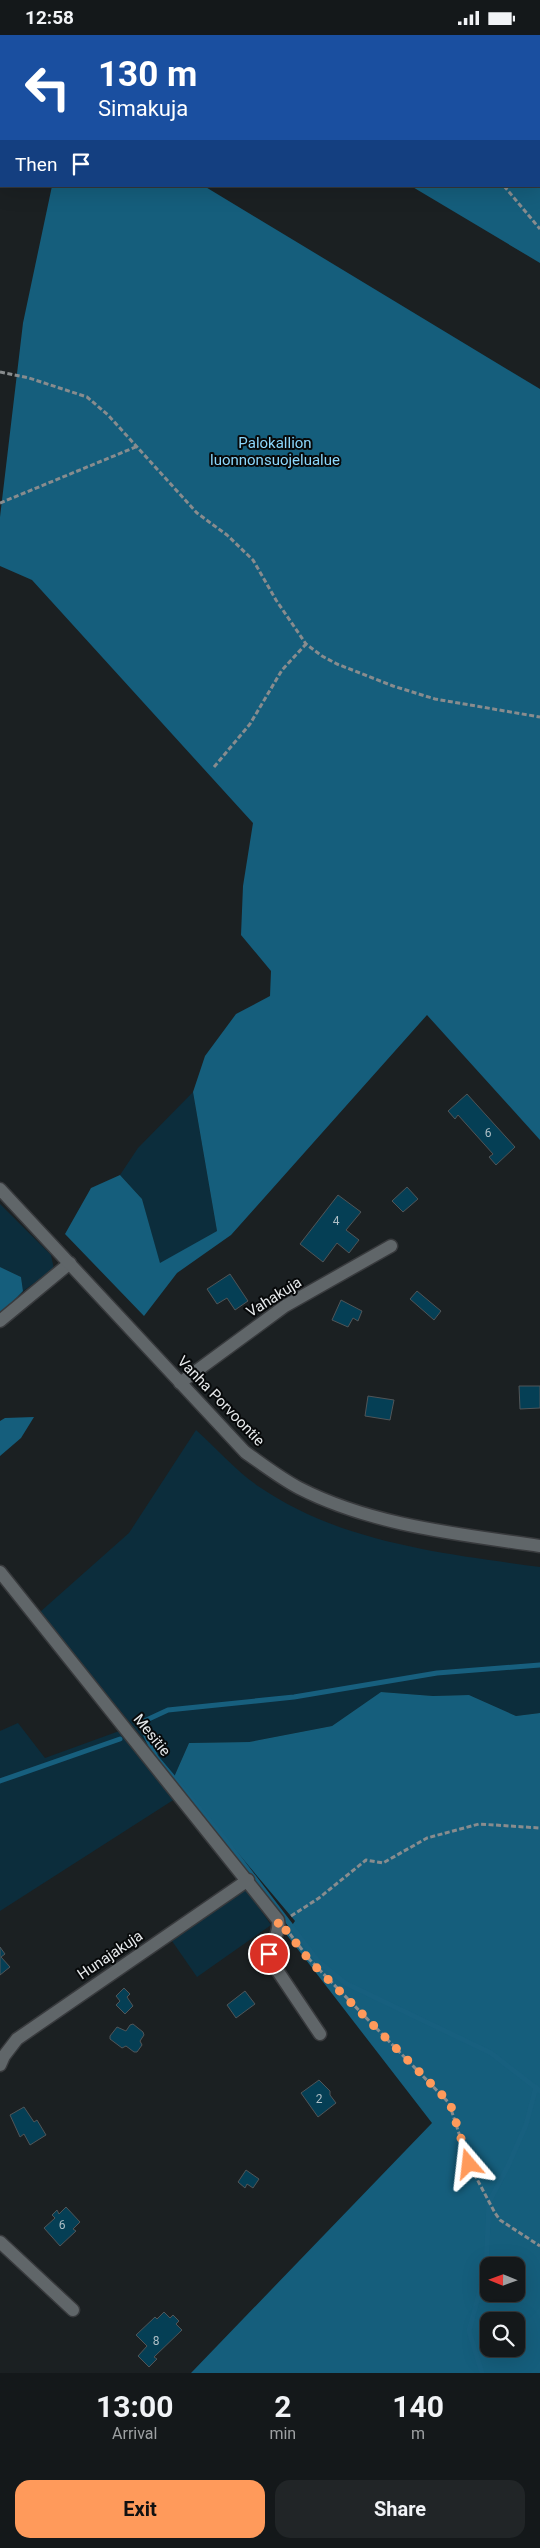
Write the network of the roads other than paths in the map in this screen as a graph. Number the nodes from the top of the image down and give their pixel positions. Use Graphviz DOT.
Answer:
graph roads {
  1 [pos="0,1189"];
  2 [pos="391,1246"];
  3 [pos="70,1263"];
  4 [pos="0,1321"];
  5 [pos="180,1383"];
  6 [pos="540,1545"];
  7 [pos="0,1572"];
  8 [pos="248,1880"];
  9 [pos="320,2034"];
  10 [pos="0,2065"];
  11 [pos="0,2242"];
  12 [pos="74,2310"];
  1 -- 3 [label="street, Vanha Porvoontie"];
  2 -- 5 [label="street, Vahakuja"];
  3 -- 4 [label="street"];
  3 -- 5 [label="street, Vanha Porvoontie"];
  5 -- 6 [label="street, Vanha Porvoontie"];
  7 -- 8 [label="street, Mesitie"];
  8 -- 9 [label="street, Mesitie"];
  8 -- 10 [label="street, Hunajakuja"];
  11 -- 12 [label="street"];
}
